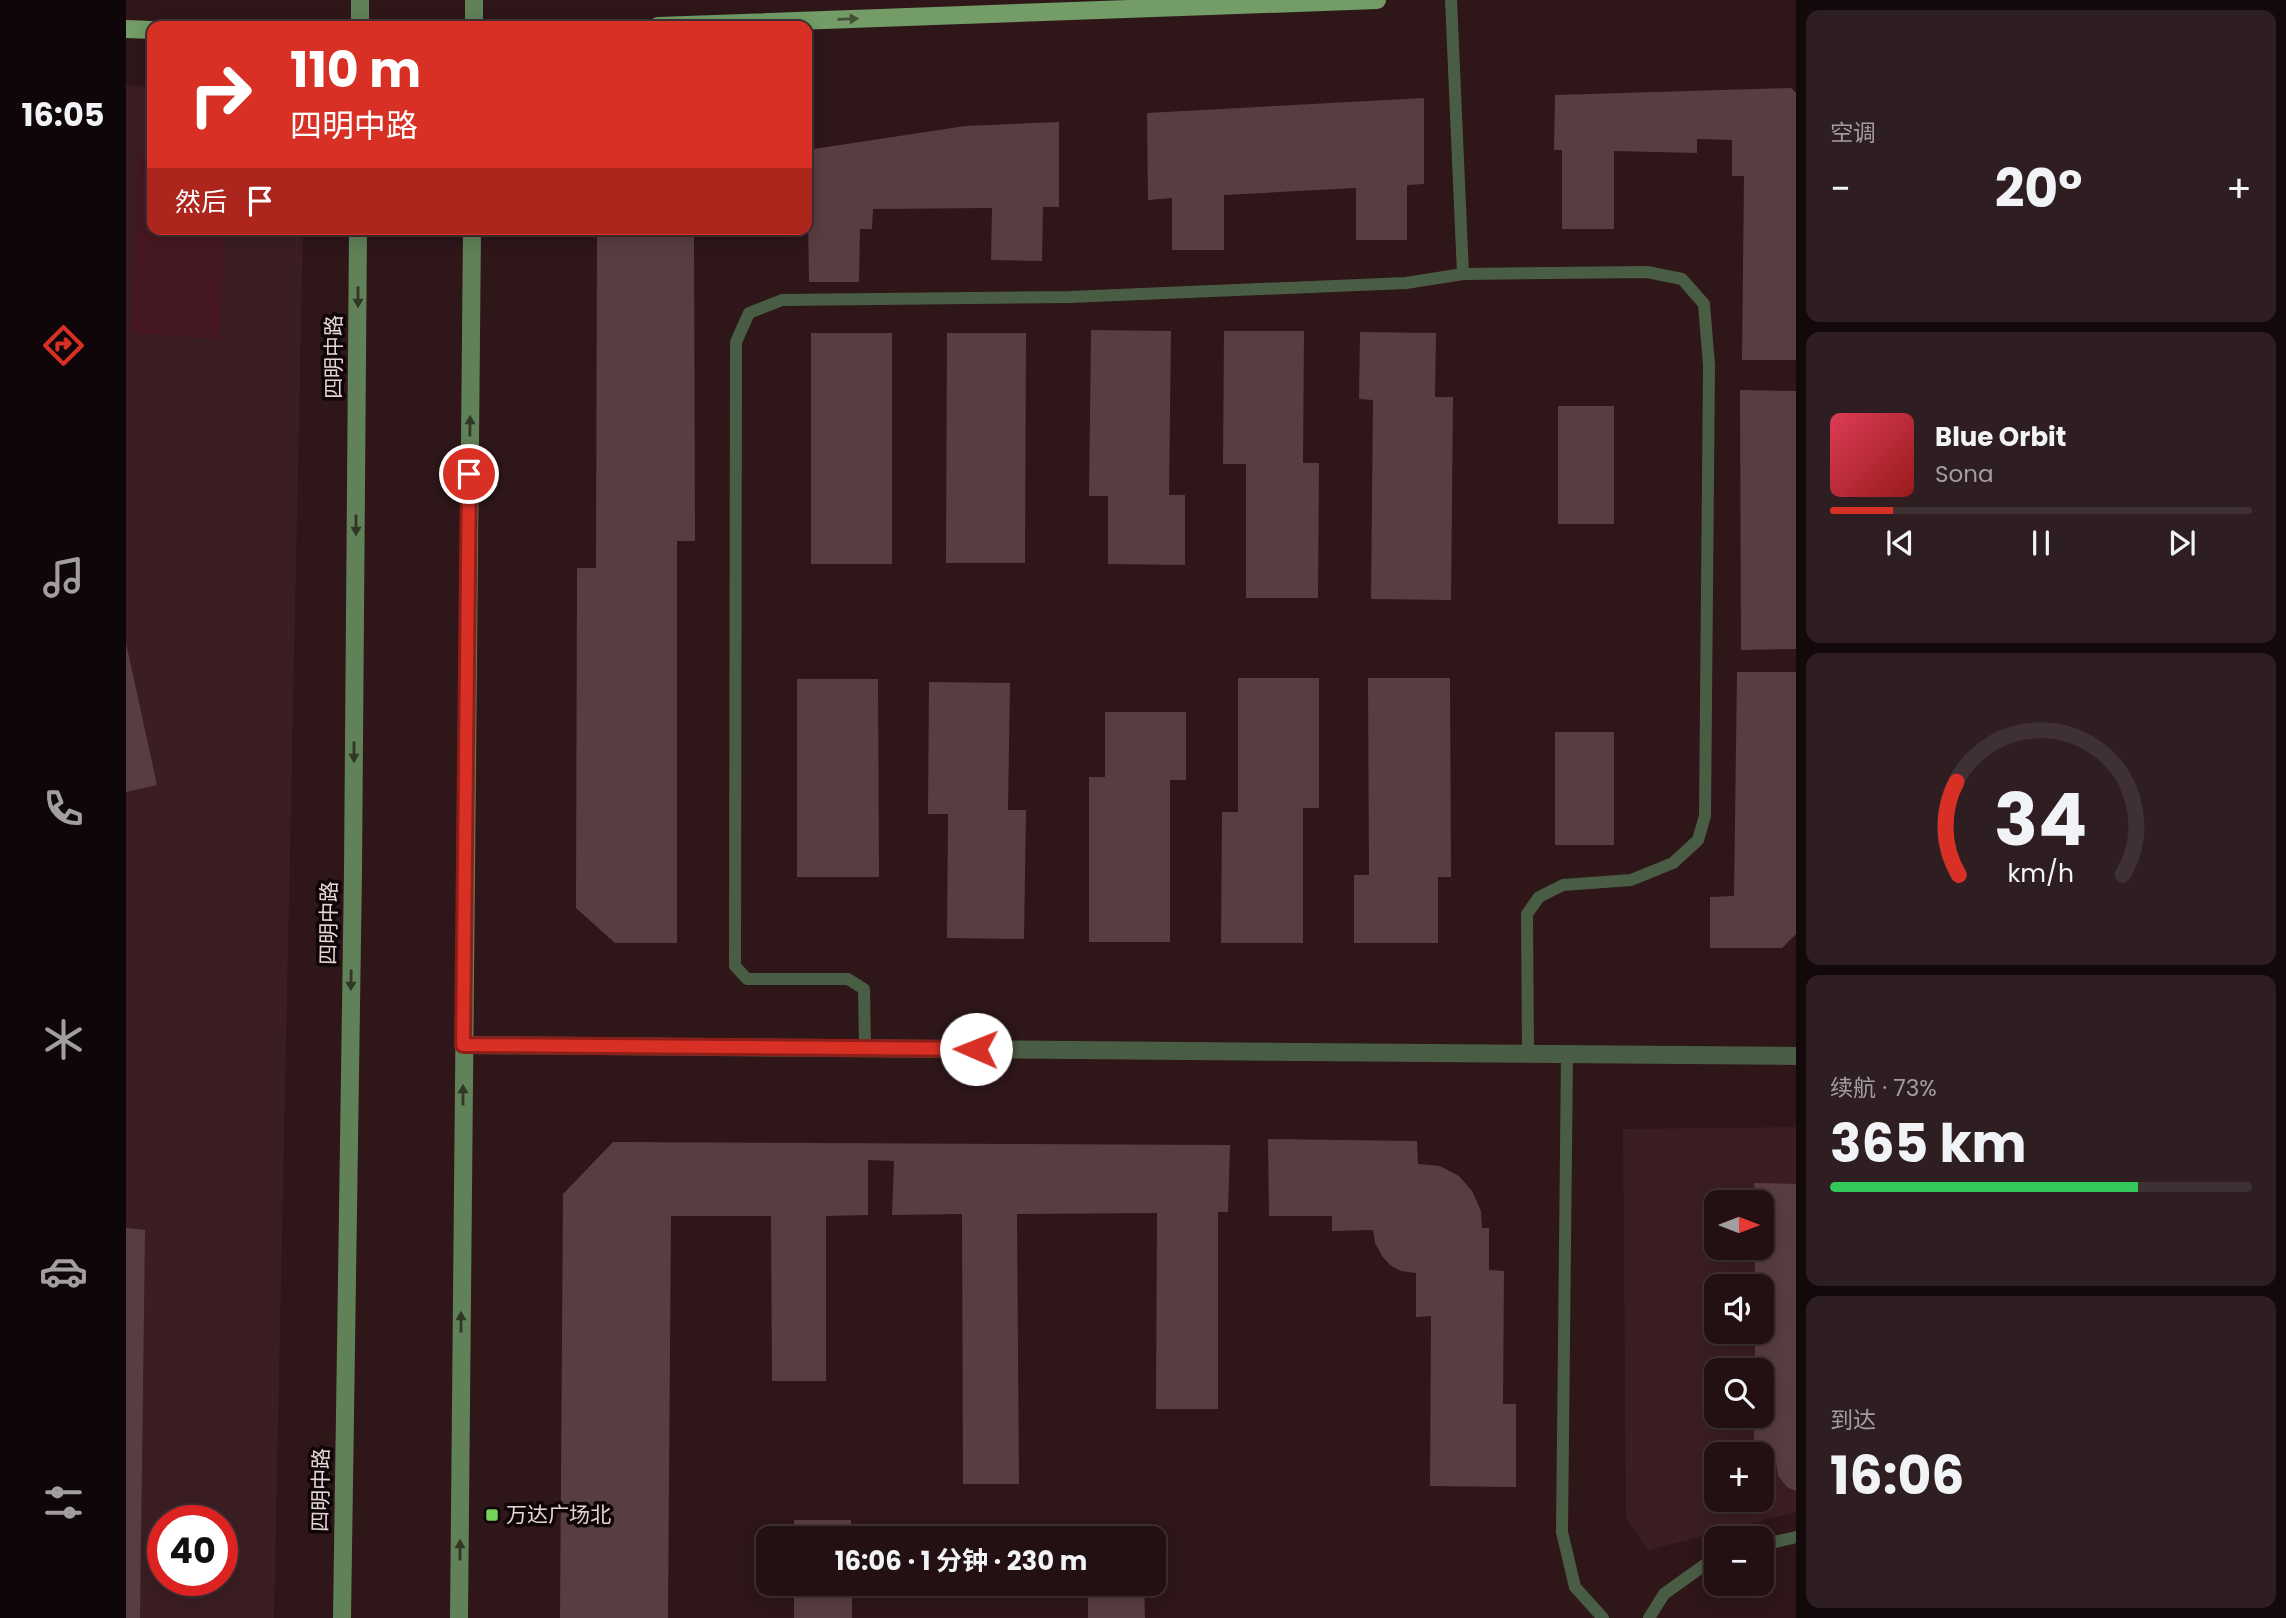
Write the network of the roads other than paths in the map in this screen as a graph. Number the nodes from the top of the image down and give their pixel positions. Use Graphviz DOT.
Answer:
graph roads {
  1 [pos="360,0"];
  2 [pos="474,0"];
  3 [pos="1377,0"];
  4 [pos="1451,0"];
  5 [pos="360,21"];
  6 [pos="474,21"];
  7 [pos="796,21"];
  8 [pos="126,29"];
  9 [pos="147,30"];
  10 [pos="358,235"];
  11 [pos="472,235"];
  12 [pos="1463,274"];
  13 [pos="463,1045"];
  14 [pos="865,1048"];
  15 [pos="1528,1054"];
  16 [pos="1567,1054"];
  17 [pos="1796,1056"];
  18 [pos="1796,1537"];
  19 [pos="1774,1542"];
  20 [pos="1704,1565"];
  21 [pos="342,1618"];
  22 [pos="460,1618"];
  23 [pos="1603,1618"];
  24 [pos="1649,1618"];
  1 -- 5 [label="main road"];
  2 -- 6 [label="main road"];
  7 -- 3 [label="main road, one-way"];
  4 -- 12 [label="lane"];
  8 -- 9 [label="main road"];
  10 -- 21 [label="main road, 四明中路, one-way"];
  13 -- 11 [label="main road, one-way"];
  12 -- 14 [label="lane"];
  12 -- 15 [label="lane"];
  13 -- 14 [label="street"];
  22 -- 13 [label="main road, one-way"];
  14 -- 15 [label="street"];
  15 -- 16 [label="street"];
  16 -- 17 [label="street"];
  16 -- 23 [label="lane"];
  18 -- 19 [label="lane"];
  20 -- 24 [label="lane"];
}
